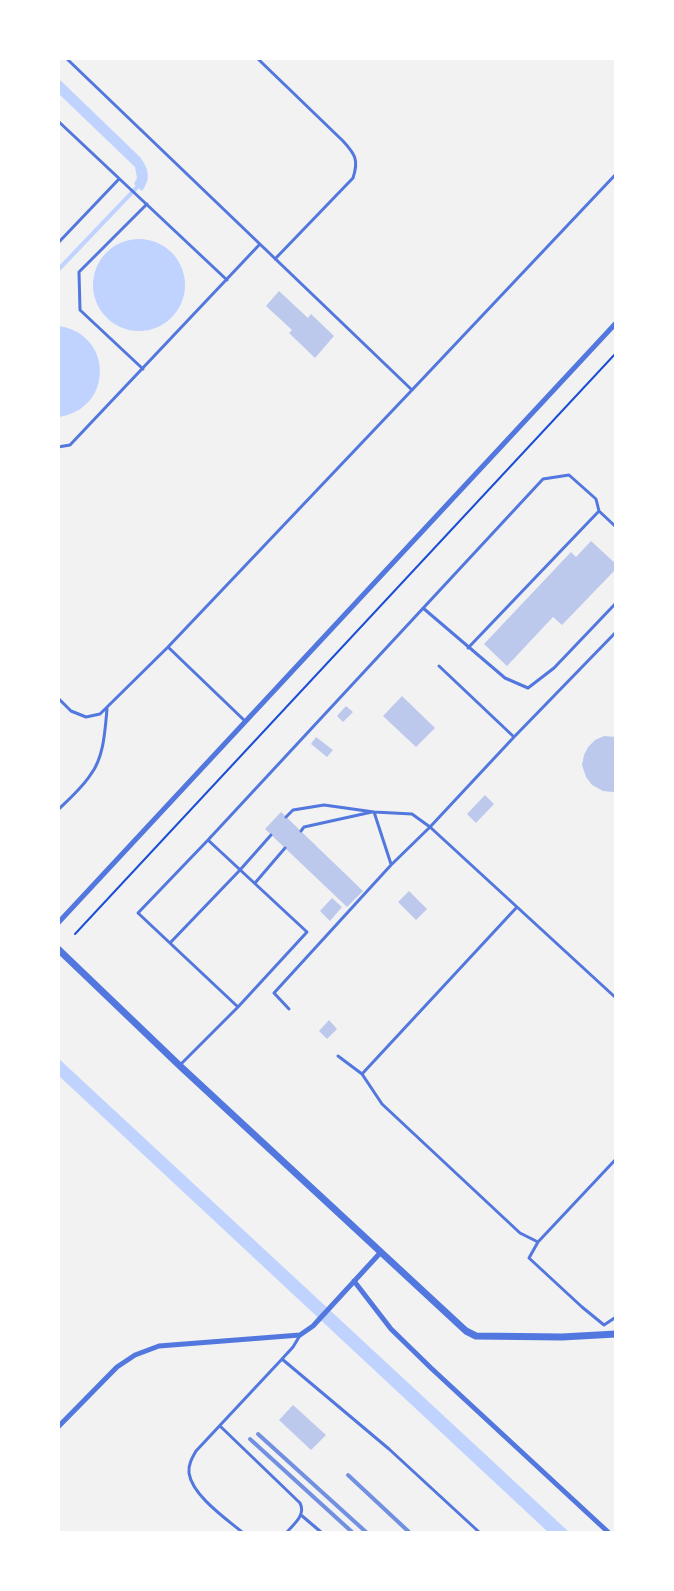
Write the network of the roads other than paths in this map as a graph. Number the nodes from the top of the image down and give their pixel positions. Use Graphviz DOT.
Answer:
graph roads {
  1 [pos="66,58"];
  2 [pos="257,58"];
  3 [pos="58,121"];
  4 [pos="615,174"];
  5 [pos="119,179"];
  6 [pos="147,204"];
  7 [pos="58,243"];
  8 [pos="260,244"];
  9 [pos="275,259"];
  10 [pos="227,280"];
  11 [pos="615,323"];
  12 [pos="142,369"];
  13 [pos="412,390"];
  14 [pos="58,447"];
  15 [pos="599,510"];
  16 [pos="615,527"];
  17 [pos="615,603"];
  18 [pos="423,608"];
  19 [pos="615,632"];
  20 [pos="168,647"];
  21 [pos="468,648"];
  22 [pos="438,666"];
  23 [pos="59,701"];
  24 [pos="107,707"];
  25 [pos="245,721"];
  26 [pos="514,737"];
  27 [pos="58,810"];
  28 [pos="374,812"];
  29 [pos="286,817"];
  30 [pos="430,827"];
  31 [pos="301,831"];
  32 [pos="271,835"];
  33 [pos="208,840"];
  34 [pos="285,848"];
  35 [pos="391,865"];
  36 [pos="240,870"];
  37 [pos="254,884"];
  38 [pos="517,907"];
  39 [pos="58,923"];
  40 [pos="170,944"];
  41 [pos="58,949"];
  42 [pos="615,998"];
  43 [pos="238,1007"];
  44 [pos="289,1009"];
  45 [pos="338,1056"];
  46 [pos="180,1066"];
  47 [pos="362,1074"];
  48 [pos="615,1159"];
  49 [pos="538,1242"];
  50 [pos="381,1252"];
  51 [pos="354,1281"];
  52 [pos="615,1317"];
  53 [pos="615,1334"];
  54 [pos="300,1335"];
  55 [pos="282,1359"];
  56 [pos="219,1426"];
  57 [pos="58,1427"];
  58 [pos="301,1515"];
  59 [pos="242,1533"];
  60 [pos="287,1533"];
  61 [pos="321,1533"];
  62 [pos="479,1533"];
  63 [pos="608,1533"];
  1 -- 8 [label="lane"];
  2 -- 9 [label="lane"];
  3 -- 5 [label="lane"];
  4 -- 13 [label="lane"];
  5 -- 6 [label="lane"];
  5 -- 7 [label="lane"];
  6 -- 10 [label="lane"];
  6 -- 12 [label="lane"];
  8 -- 9 [label="lane"];
  8 -- 10 [label="lane"];
  9 -- 13 [label="lane"];
  10 -- 12 [label="lane"];
  11 -- 25 [label="street"];
  12 -- 14 [label="lane"];
  13 -- 20 [label="lane"];
  15 -- 16 [label="lane"];
  15 -- 18 [label="lane"];
  15 -- 21 [label="lane"];
  17 -- 21 [label="lane"];
  18 -- 21 [label="lane"];
  18 -- 33 [label="lane"];
  19 -- 26 [label="lane"];
  20 -- 24 [label="lane"];
  20 -- 25 [label="lane"];
  22 -- 26 [label="lane"];
  23 -- 24 [label="lane"];
  24 -- 27 [label="lane"];
  25 -- 39 [label="street"];
  26 -- 30 [label="lane"];
  28 -- 29 [label="lane"];
  28 -- 30 [label="lane"];
  28 -- 31 [label="lane"];
  28 -- 35 [label="lane"];
  30 -- 35 [label="lane"];
  30 -- 38 [label="lane"];
  32 -- 36 [label="lane"];
  33 -- 36 [label="lane"];
  33 -- 40 [label="lane"];
  34 -- 37 [label="lane"];
  35 -- 44 [label="lane"];
  36 -- 37 [label="lane"];
  36 -- 40 [label="lane"];
  37 -- 43 [label="lane"];
  38 -- 42 [label="lane"];
  38 -- 47 [label="lane"];
  40 -- 43 [label="lane"];
  41 -- 46 [label="street"];
  43 -- 46 [label="lane"];
  45 -- 47 [label="lane"];
  46 -- 50 [label="street"];
  47 -- 49 [label="lane"];
  48 -- 49 [label="lane"];
  49 -- 52 [label="lane"];
  50 -- 51 [label="street"];
  50 -- 53 [label="street"];
  51 -- 54 [label="street"];
  51 -- 63 [label="street"];
  54 -- 55 [label="lane"];
  54 -- 57 [label="street"];
  55 -- 56 [label="lane"];
  55 -- 62 [label="lane"];
  56 -- 58 [label="lane"];
  56 -- 59 [label="lane"];
  58 -- 60 [label="lane"];
  58 -- 61 [label="lane"];
}
